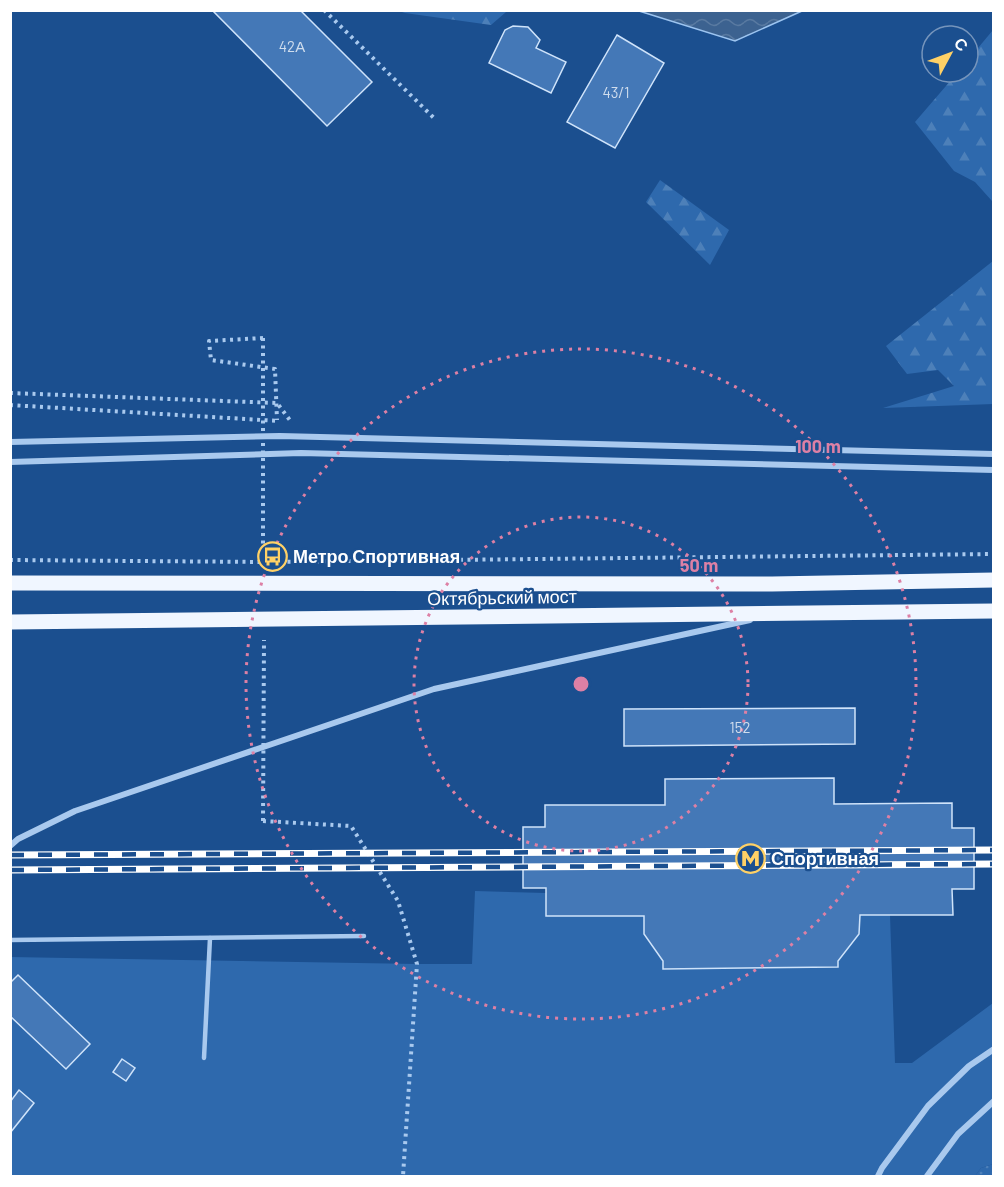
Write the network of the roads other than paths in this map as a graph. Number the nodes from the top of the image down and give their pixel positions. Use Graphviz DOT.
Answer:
graph roads {
  1 [pos="10,442"];
  2 [pos="993,454"];
  3 [pos="10,462"];
  4 [pos="993,470"];
  5 [pos="993,580"];
  6 [pos="10,584"];
  7 [pos="993,611"];
  8 [pos="776,614"];
  9 [pos="10,622"];
  10 [pos="10,846"];
  11 [pos="364,936"];
  12 [pos="210,938"];
  13 [pos="10,940"];
  14 [pos="993,1049"];
  15 [pos="204,1058"];
  16 [pos="993,1101"];
  17 [pos="878,1176"];
  18 [pos="927,1176"];
  1 -- 2 [label="street"];
  3 -- 4 [label="street"];
  5 -- 6 [label="main road, Октябрьский мост"];
  7 -- 8 [label="main road, Октябрьский мост"];
  8 -- 9 [label="main road, Октябрьский мост"];
  8 -- 10 [label="street"];
  11 -- 12 [label="lane"];
  12 -- 13 [label="lane"];
  12 -- 15 [label="lane"];
  14 -- 17 [label="street"];
  16 -- 18 [label="street"];
}
